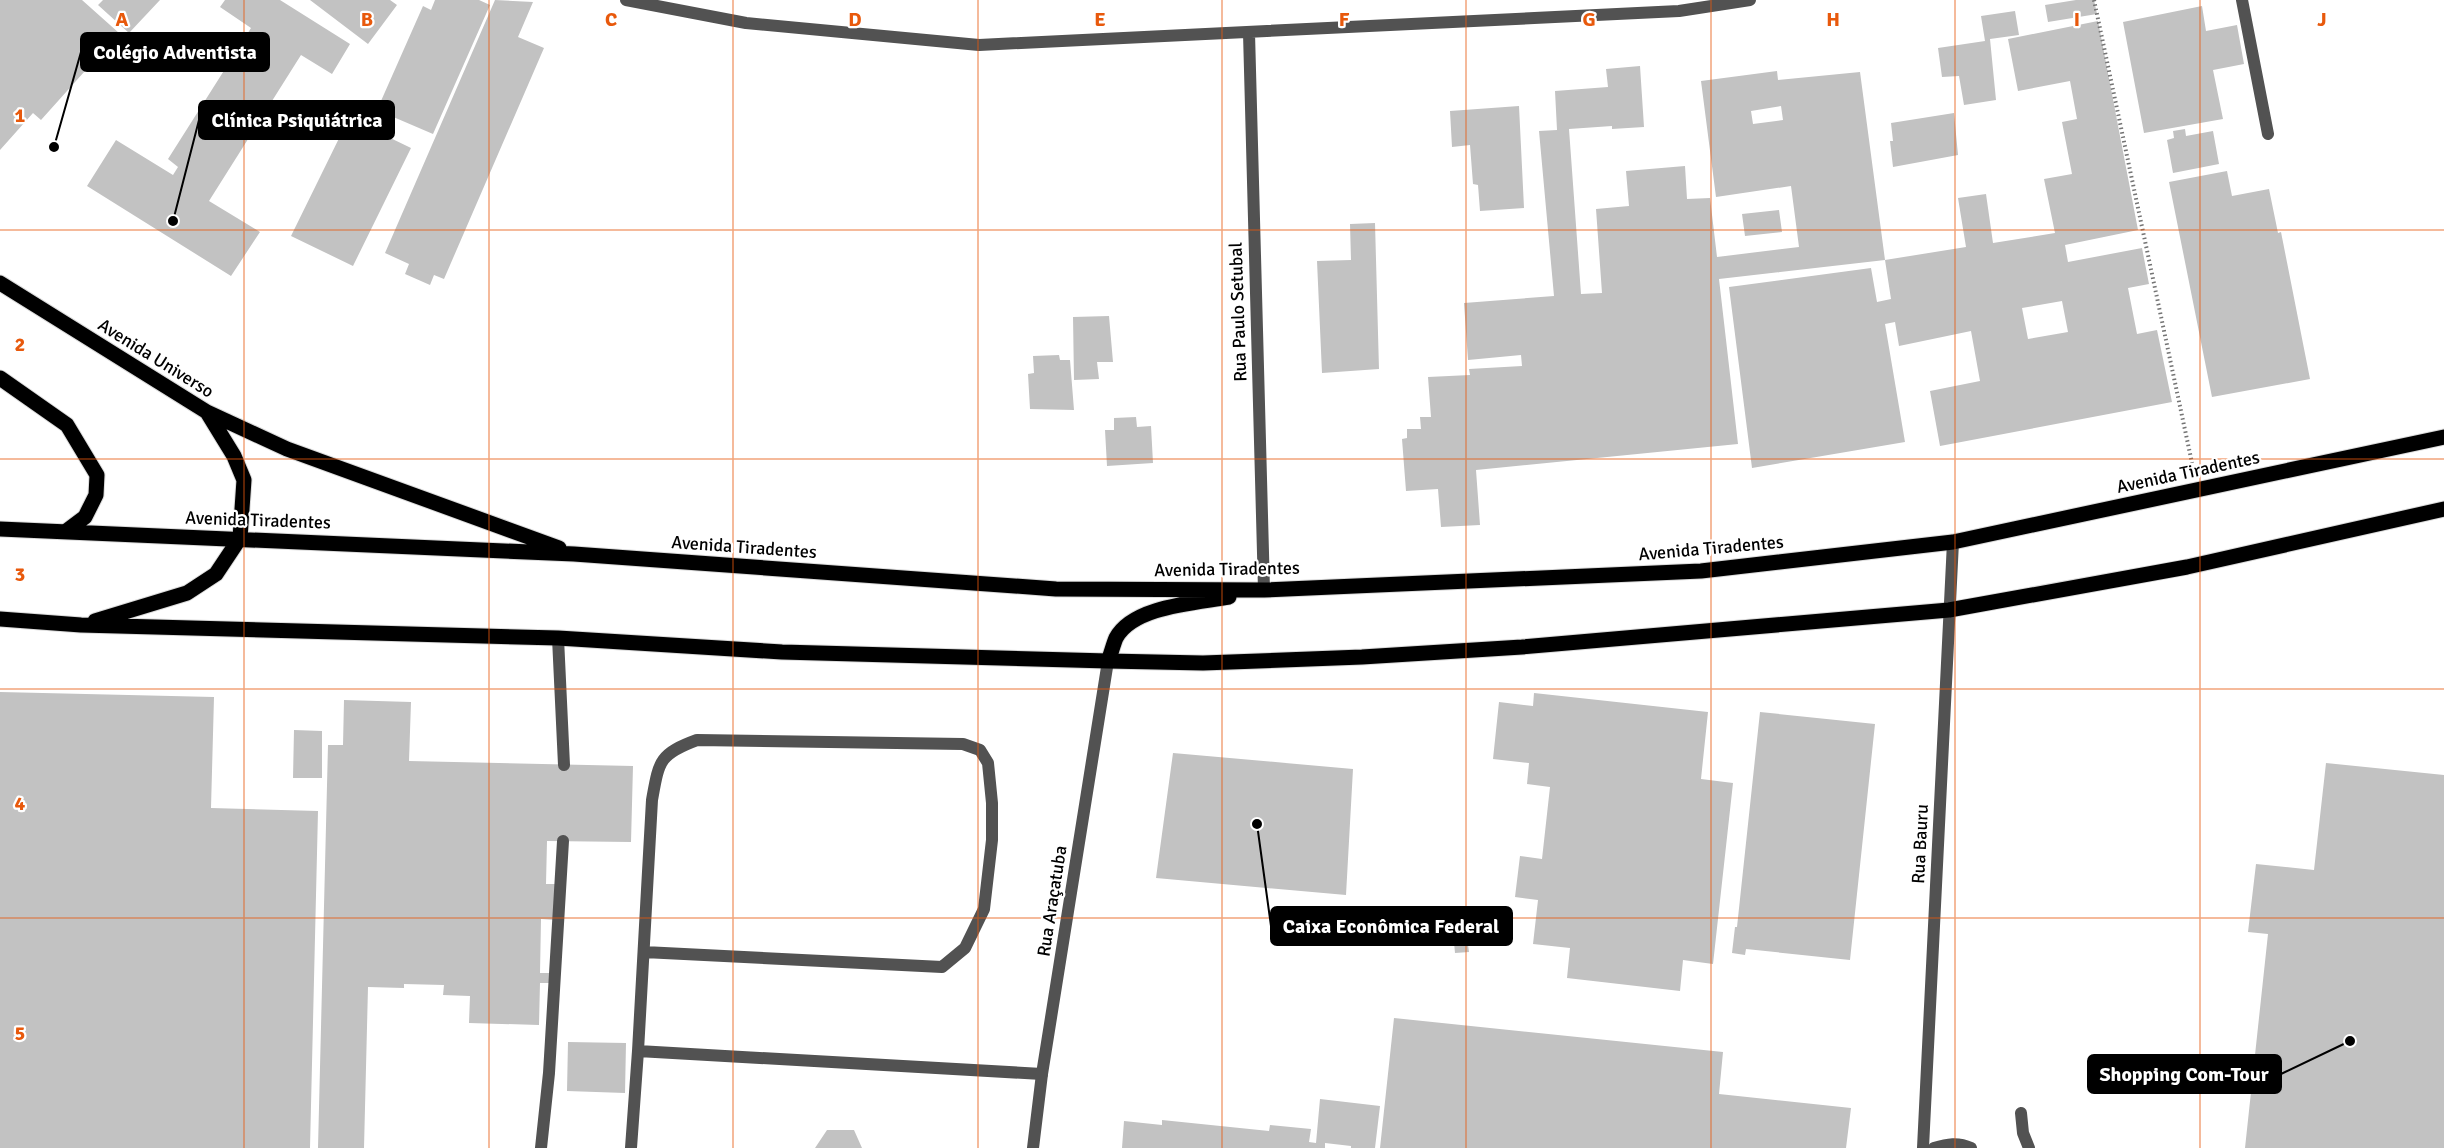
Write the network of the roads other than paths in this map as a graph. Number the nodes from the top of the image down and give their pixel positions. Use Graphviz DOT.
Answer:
graph roads {
  1 [pos="626,0"];
  2 [pos="1750,0"];
  3 [pos="2242,0"];
  4 [pos="1678,6"];
  5 [pos="1249,33"];
  6 [pos="2268,134"];
  7 [pos="0,283"];
  8 [pos="0,378"];
  9 [pos="207,412"];
  10 [pos="2444,437"];
  11 [pos="2444,509"];
  12 [pos="0,529"];
  13 [pos="65,532"];
  14 [pos="240,538"];
  15 [pos="1953,542"];
  16 [pos="574,554"];
  17 [pos="1264,590"];
  18 [pos="1949,610"];
  19 [pos="0,619"];
  20 [pos="81,625"];
  21 [pos="558,638"];
  22 [pos="1108,661"];
  23 [pos="564,765"];
  24 [pos="564,841"];
  25 [pos="644,952"];
  26 [pos="638,1051"];
  27 [pos="1042,1074"];
  28 [pos="2021,1113"];
  29 [pos="541,1148"];
  30 [pos="632,1148"];
  31 [pos="1033,1148"];
  32 [pos="1923,1148"];
  33 [pos="1934,1148"];
  34 [pos="1971,1148"];
  35 [pos="2028,1148"];
  1 -- 5 [label="street"];
  2 -- 4 [label="street"];
  3 -- 6 [label="street"];
  4 -- 5 [label="street"];
  5 -- 17 [label="street, Rua Paulo Setubal"];
  7 -- 9 [label="main road, Avenida Universo"];
  8 -- 13 [label="main road"];
  9 -- 14 [label="main road, Avenida Universo"];
  9 -- 16 [label="main road"];
  10 -- 15 [label="main road, Avenida Tiradentes"];
  11 -- 18 [label="main road"];
  12 -- 13 [label="main road, Avenida Tiradentes"];
  13 -- 14 [label="main road, Avenida Tiradentes"];
  14 -- 16 [label="main road, Avenida Tiradentes"];
  14 -- 20 [label="main road"];
  15 -- 17 [label="main road, Avenida Tiradentes"];
  15 -- 18 [label="street, Rua Bauru"];
  16 -- 17 [label="main road, Avenida Tiradentes"];
  17 -- 22 [label="main road"];
  18 -- 22 [label="main road"];
  18 -- 32 [label="street, Rua Bauru"];
  19 -- 20 [label="main road"];
  20 -- 21 [label="main road"];
  21 -- 22 [label="main road"];
  21 -- 23 [label="street"];
  22 -- 27 [label="street, Rua Araçatuba"];
  24 -- 29 [label="street"];
  25 -- 25 [label="street"];
  25 -- 26 [label="street"];
  26 -- 27 [label="street"];
  26 -- 30 [label="street"];
  27 -- 31 [label="street, Rua Araçatuba"];
  28 -- 35 [label="street"];
  33 -- 34 [label="street"];
}
